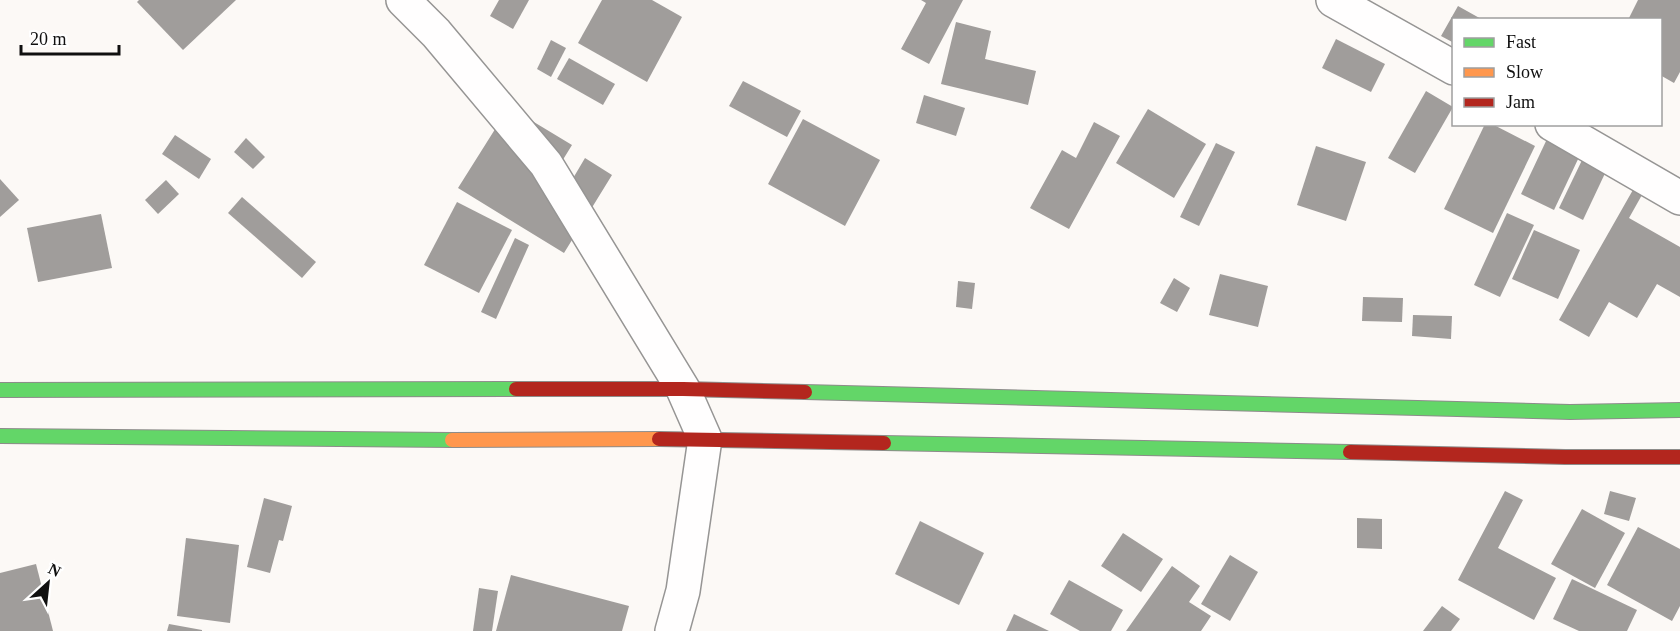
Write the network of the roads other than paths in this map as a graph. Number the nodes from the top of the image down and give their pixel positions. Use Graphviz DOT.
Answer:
graph roads {
  1 [pos="403,0"];
  2 [pos="1333,0"];
  3 [pos="1452,67"];
  4 [pos="1555,126"];
  5 [pos="1680,198"];
  6 [pos="683,389"];
  7 [pos="0,390"];
  8 [pos="1680,410"];
  9 [pos="0,436"];
  10 [pos="705,439"];
  11 [pos="1680,457"];
  12 [pos="672,631"];
  1 -- 6 [label="street"];
  2 -- 3 [label="street"];
  4 -- 5 [label="street"];
  6 -- 7 [label="main road"];
  6 -- 8 [label="main road"];
  6 -- 10 [label="street"];
  9 -- 10 [label="main road"];
  10 -- 11 [label="main road"];
  10 -- 12 [label="street"];
}
